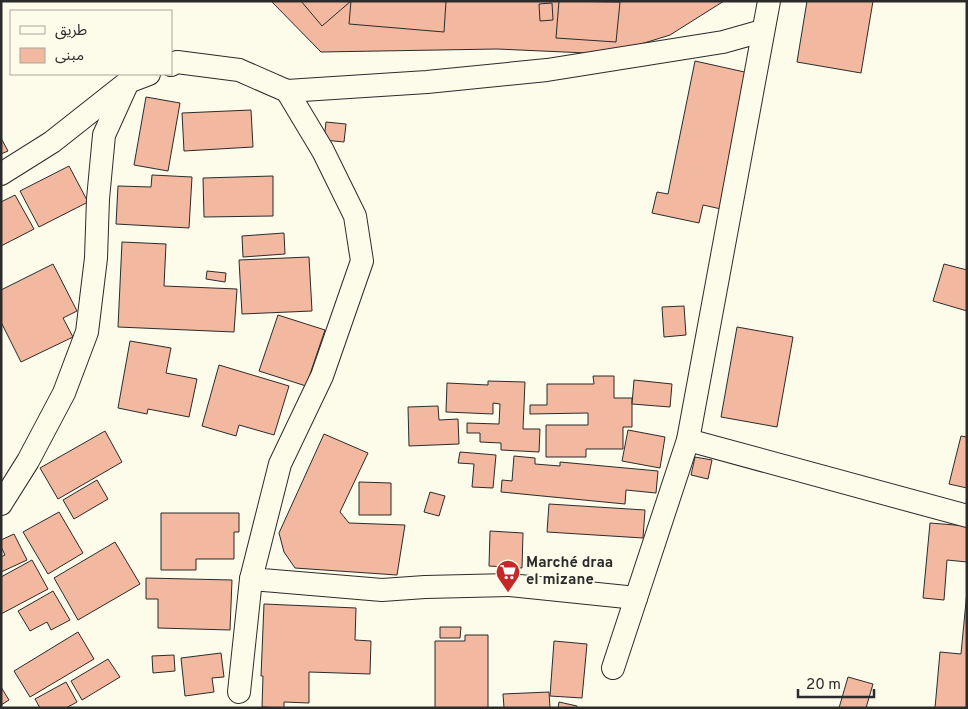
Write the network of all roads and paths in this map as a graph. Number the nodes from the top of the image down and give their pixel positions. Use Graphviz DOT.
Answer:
graph roads {
  1 [pos="769,1"];
  2 [pos="762,31"];
  3 [pos="172,64"];
  4 [pos="146,75"];
  5 [pos="128,82"];
  6 [pos="287,91"];
  7 [pos="1,174"];
  8 [pos="688,440"];
  9 [pos="1,504"];
  10 [pos="967,516"];
  11 [pos="251,580"];
  12 [pos="636,598"];
  13 [pos="613,668"];
  14 [pos="239,692"];
  1 -- 2 [label="street"];
  2 -- 6 [label="street"];
  2 -- 8 [label="street"];
  3 -- 6 [label="street"];
  4 -- 5 [label="street"];
  5 -- 7 [label="street"];
  5 -- 9 [label="street"];
  6 -- 11 [label="street"];
  8 -- 10 [label="street"];
  8 -- 12 [label="street"];
  11 -- 12 [label="street"];
  11 -- 14 [label="street"];
  12 -- 13 [label="street"];
}
